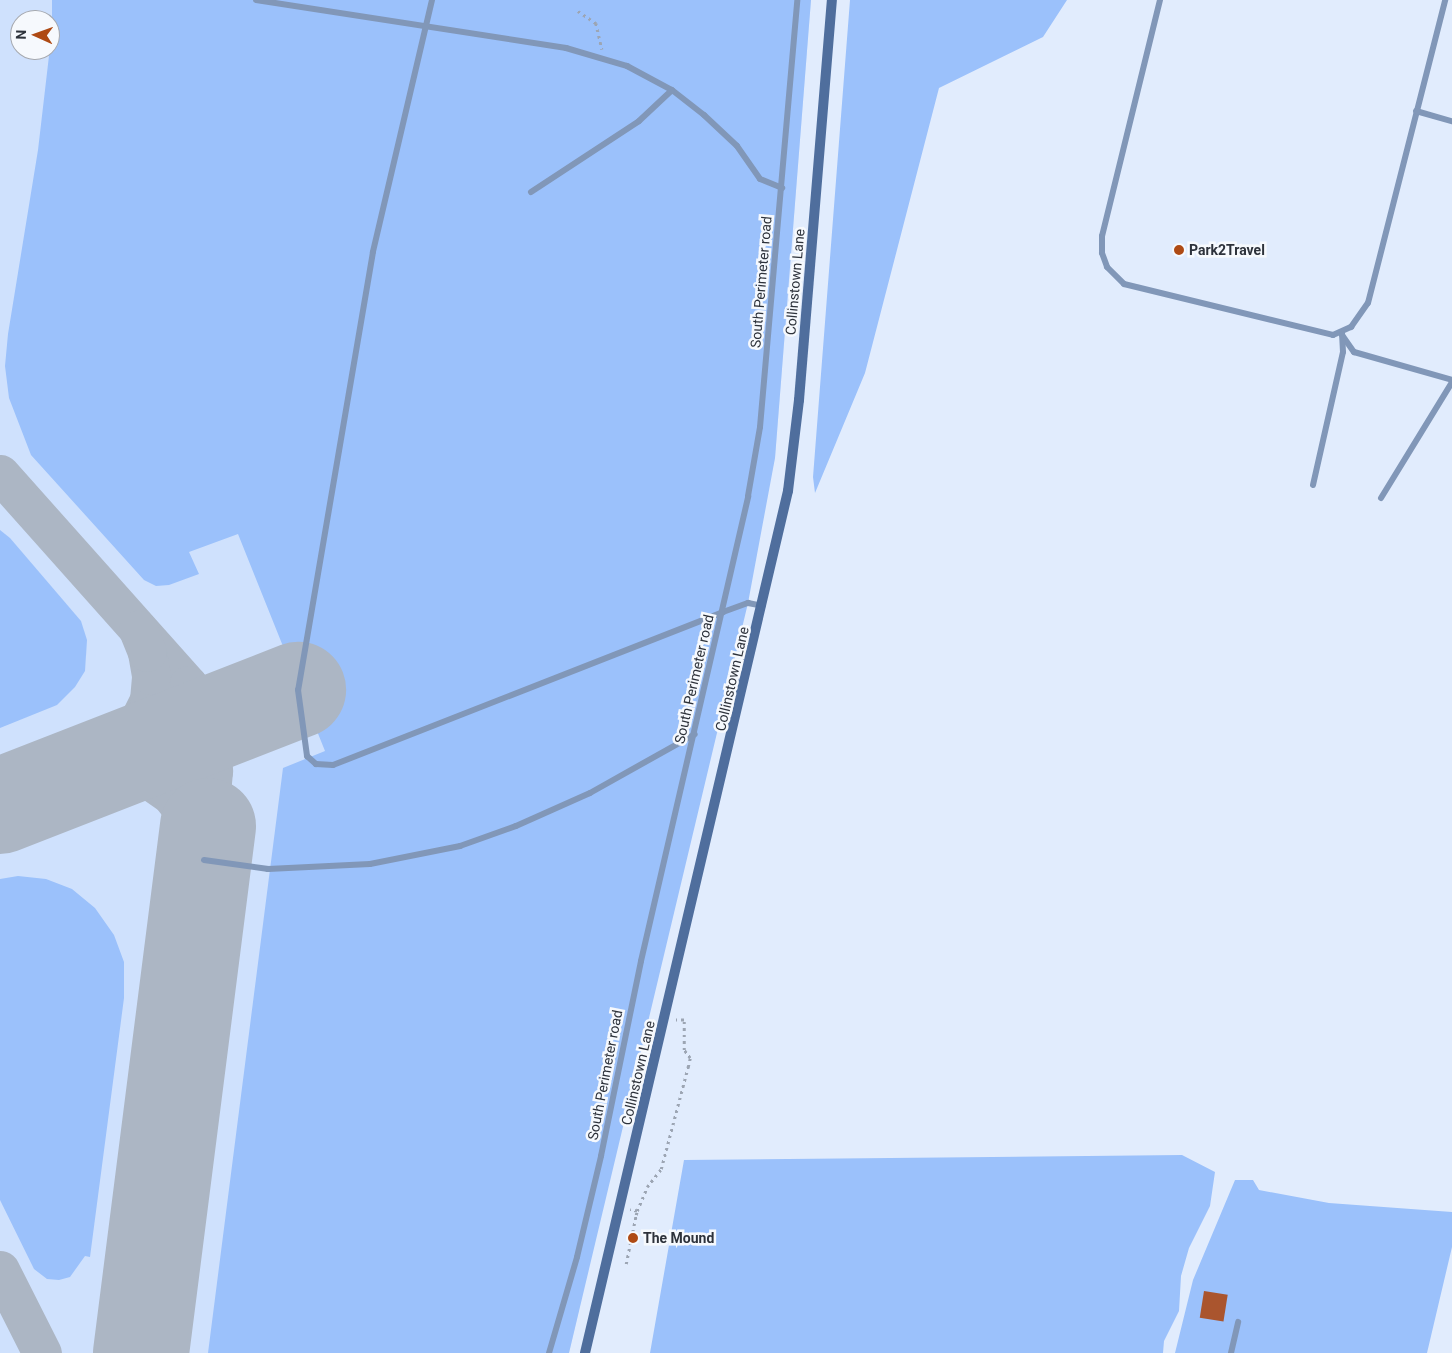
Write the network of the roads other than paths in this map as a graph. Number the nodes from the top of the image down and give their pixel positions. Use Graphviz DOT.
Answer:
graph roads {
  1 [pos="256,0"];
  2 [pos="432,0"];
  3 [pos="797,0"];
  4 [pos="832,0"];
  5 [pos="1160,0"];
  6 [pos="1444,0"];
  7 [pos="426,25"];
  8 [pos="672,90"];
  9 [pos="1416,111"];
  10 [pos="1452,121"];
  11 [pos="782,188"];
  12 [pos="531,192"];
  13 [pos="1342,334"];
  14 [pos="1452,381"];
  15 [pos="1313,485"];
  16 [pos="1381,498"];
  17 [pos="763,606"];
  18 [pos="723,612"];
  19 [pos="695,734"];
  20 [pos="204,860"];
  21 [pos="1238,1322"];
  22 [pos="549,1353"];
  23 [pos="585,1353"];
  24 [pos="1231,1353"];
  1 -- 7 [label="lane"];
  2 -- 7 [label="lane"];
  3 -- 11 [label="lane, South Perimeter road"];
  4 -- 17 [label="street, Collinstown Lane"];
  5 -- 13 [label="lane"];
  6 -- 9 [label="lane"];
  7 -- 8 [label="lane"];
  7 -- 18 [label="lane"];
  8 -- 11 [label="lane"];
  8 -- 12 [label="lane"];
  9 -- 10 [label="lane"];
  9 -- 13 [label="lane"];
  11 -- 18 [label="lane, South Perimeter road"];
  13 -- 14 [label="lane"];
  13 -- 15 [label="lane"];
  14 -- 16 [label="lane"];
  17 -- 18 [label="lane"];
  17 -- 23 [label="street, Collinstown Lane"];
  18 -- 19 [label="lane, South Perimeter road"];
  19 -- 20 [label="lane"];
  19 -- 22 [label="lane, South Perimeter road"];
  21 -- 24 [label="lane"];
}
